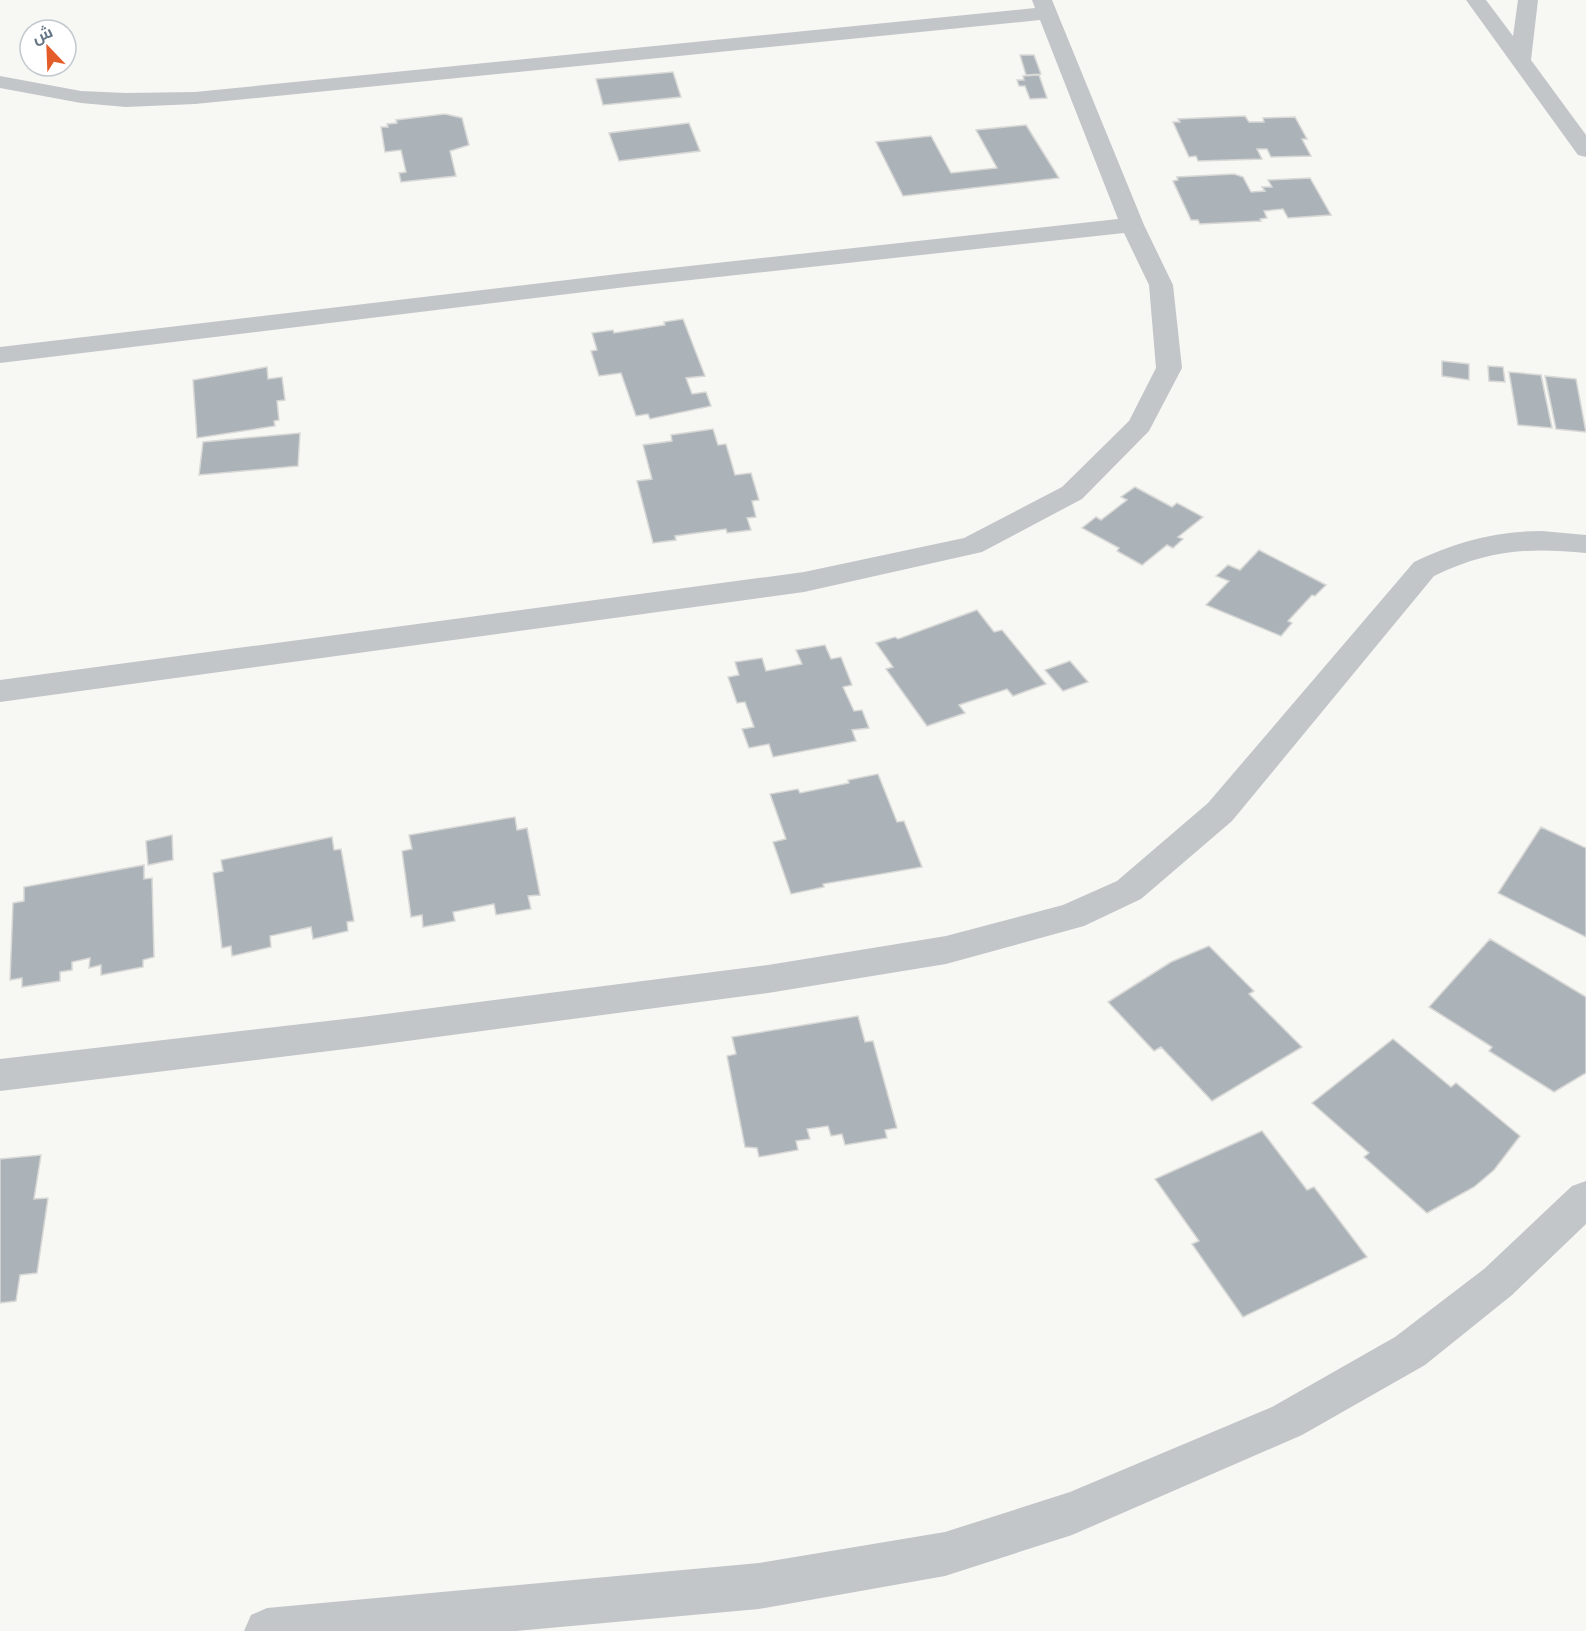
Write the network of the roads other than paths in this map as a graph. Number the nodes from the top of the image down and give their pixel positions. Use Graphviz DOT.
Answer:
graph roads {
  1 [pos="1476,0"];
  2 [pos="1528,0"];
  3 [pos="1044,7"];
  4 [pos="1520,60"];
  5 [pos="0,82"];
  6 [pos="1586,150"];
  7 [pos="1132,225"];
  8 [pos="0,355"];
  9 [pos="1586,544"];
  10 [pos="0,691"];
  11 [pos="0,1075"];
  12 [pos="1586,1198"];
  13 [pos="267,1631"];
  1 -- 4 [label="street"];
  2 -- 4 [label="street"];
  3 -- 5 [label="street"];
  3 -- 7 [label="street"];
  4 -- 6 [label="street"];
  7 -- 8 [label="street"];
  7 -- 10 [label="street"];
  9 -- 11 [label="street"];
  12 -- 13 [label="street"];
}
